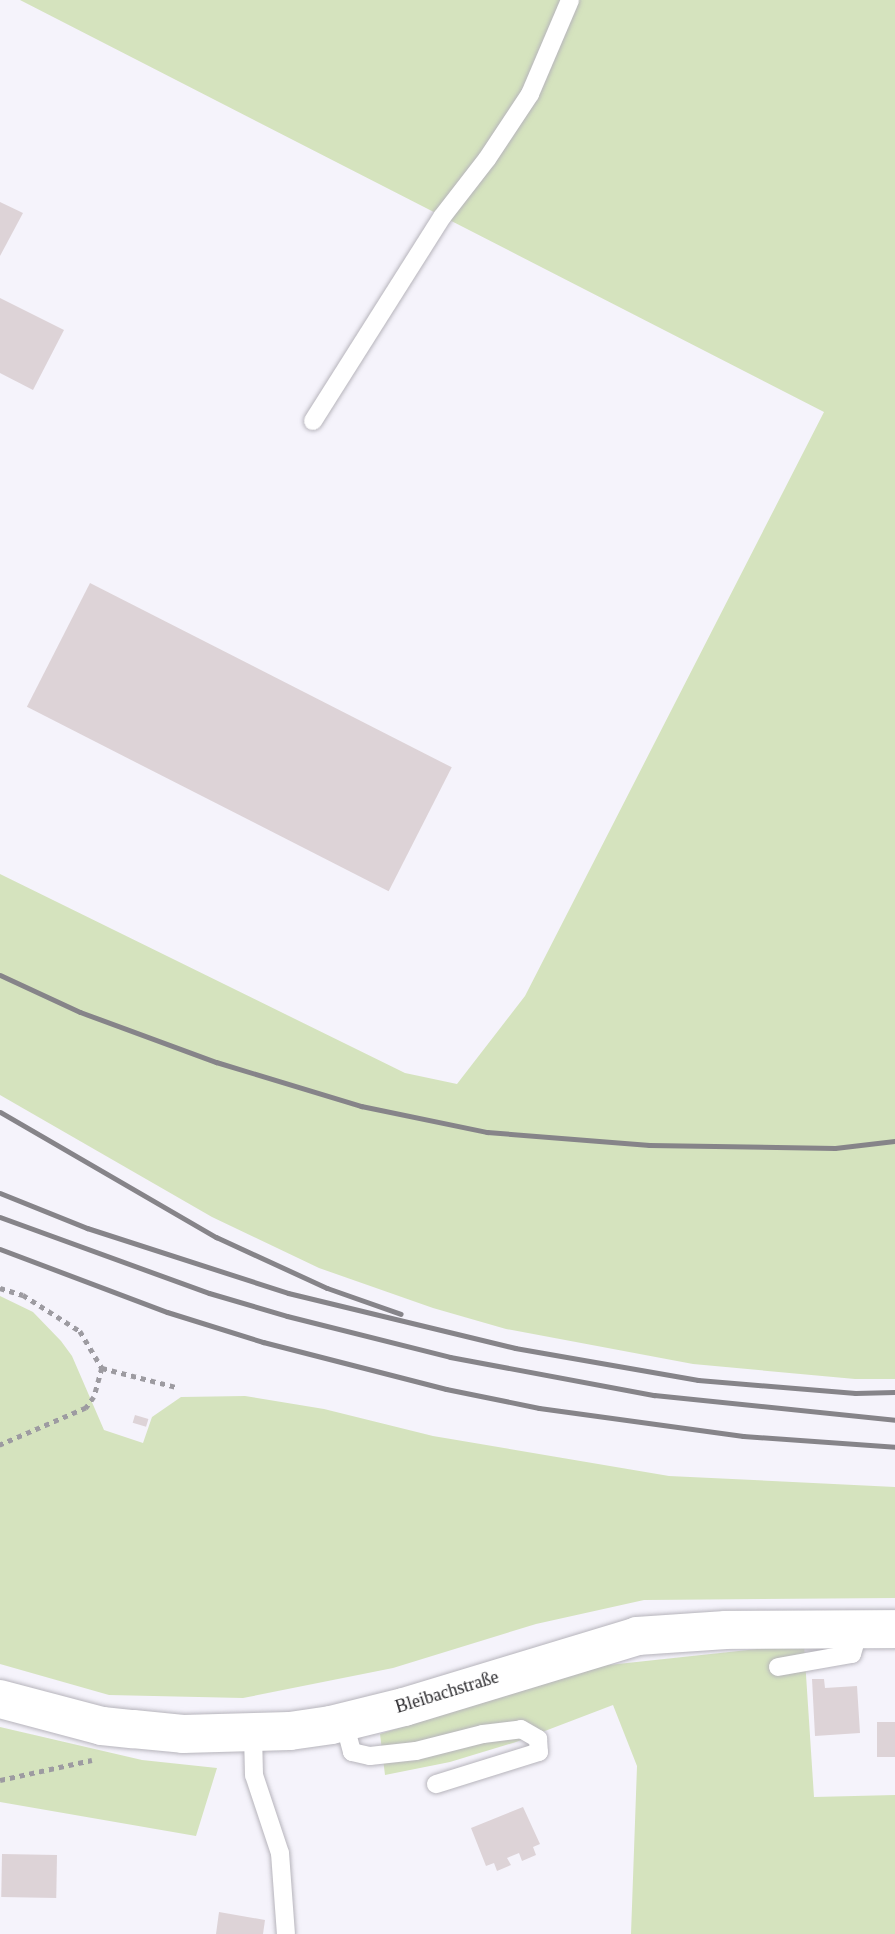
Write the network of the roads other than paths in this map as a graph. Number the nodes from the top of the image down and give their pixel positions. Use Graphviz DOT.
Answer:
graph roads {
  1 [pos="570,0"];
  2 [pos="313,421"];
  3 [pos="877,1629"];
  4 [pos="778,1667"];
  5 [pos="0,1699"];
  6 [pos="344,1722"];
  7 [pos="253,1734"];
  8 [pos="436,1784"];
  9 [pos="286,1934"];
  1 -- 2 [label="lane"];
  3 -- 4 [label="lane"];
  3 -- 6 [label="main road, Bleibachstraße"];
  5 -- 7 [label="main road, Bleibachstraße"];
  6 -- 7 [label="main road, Bleibachstraße"];
  6 -- 8 [label="lane"];
  7 -- 9 [label="lane"];
}
